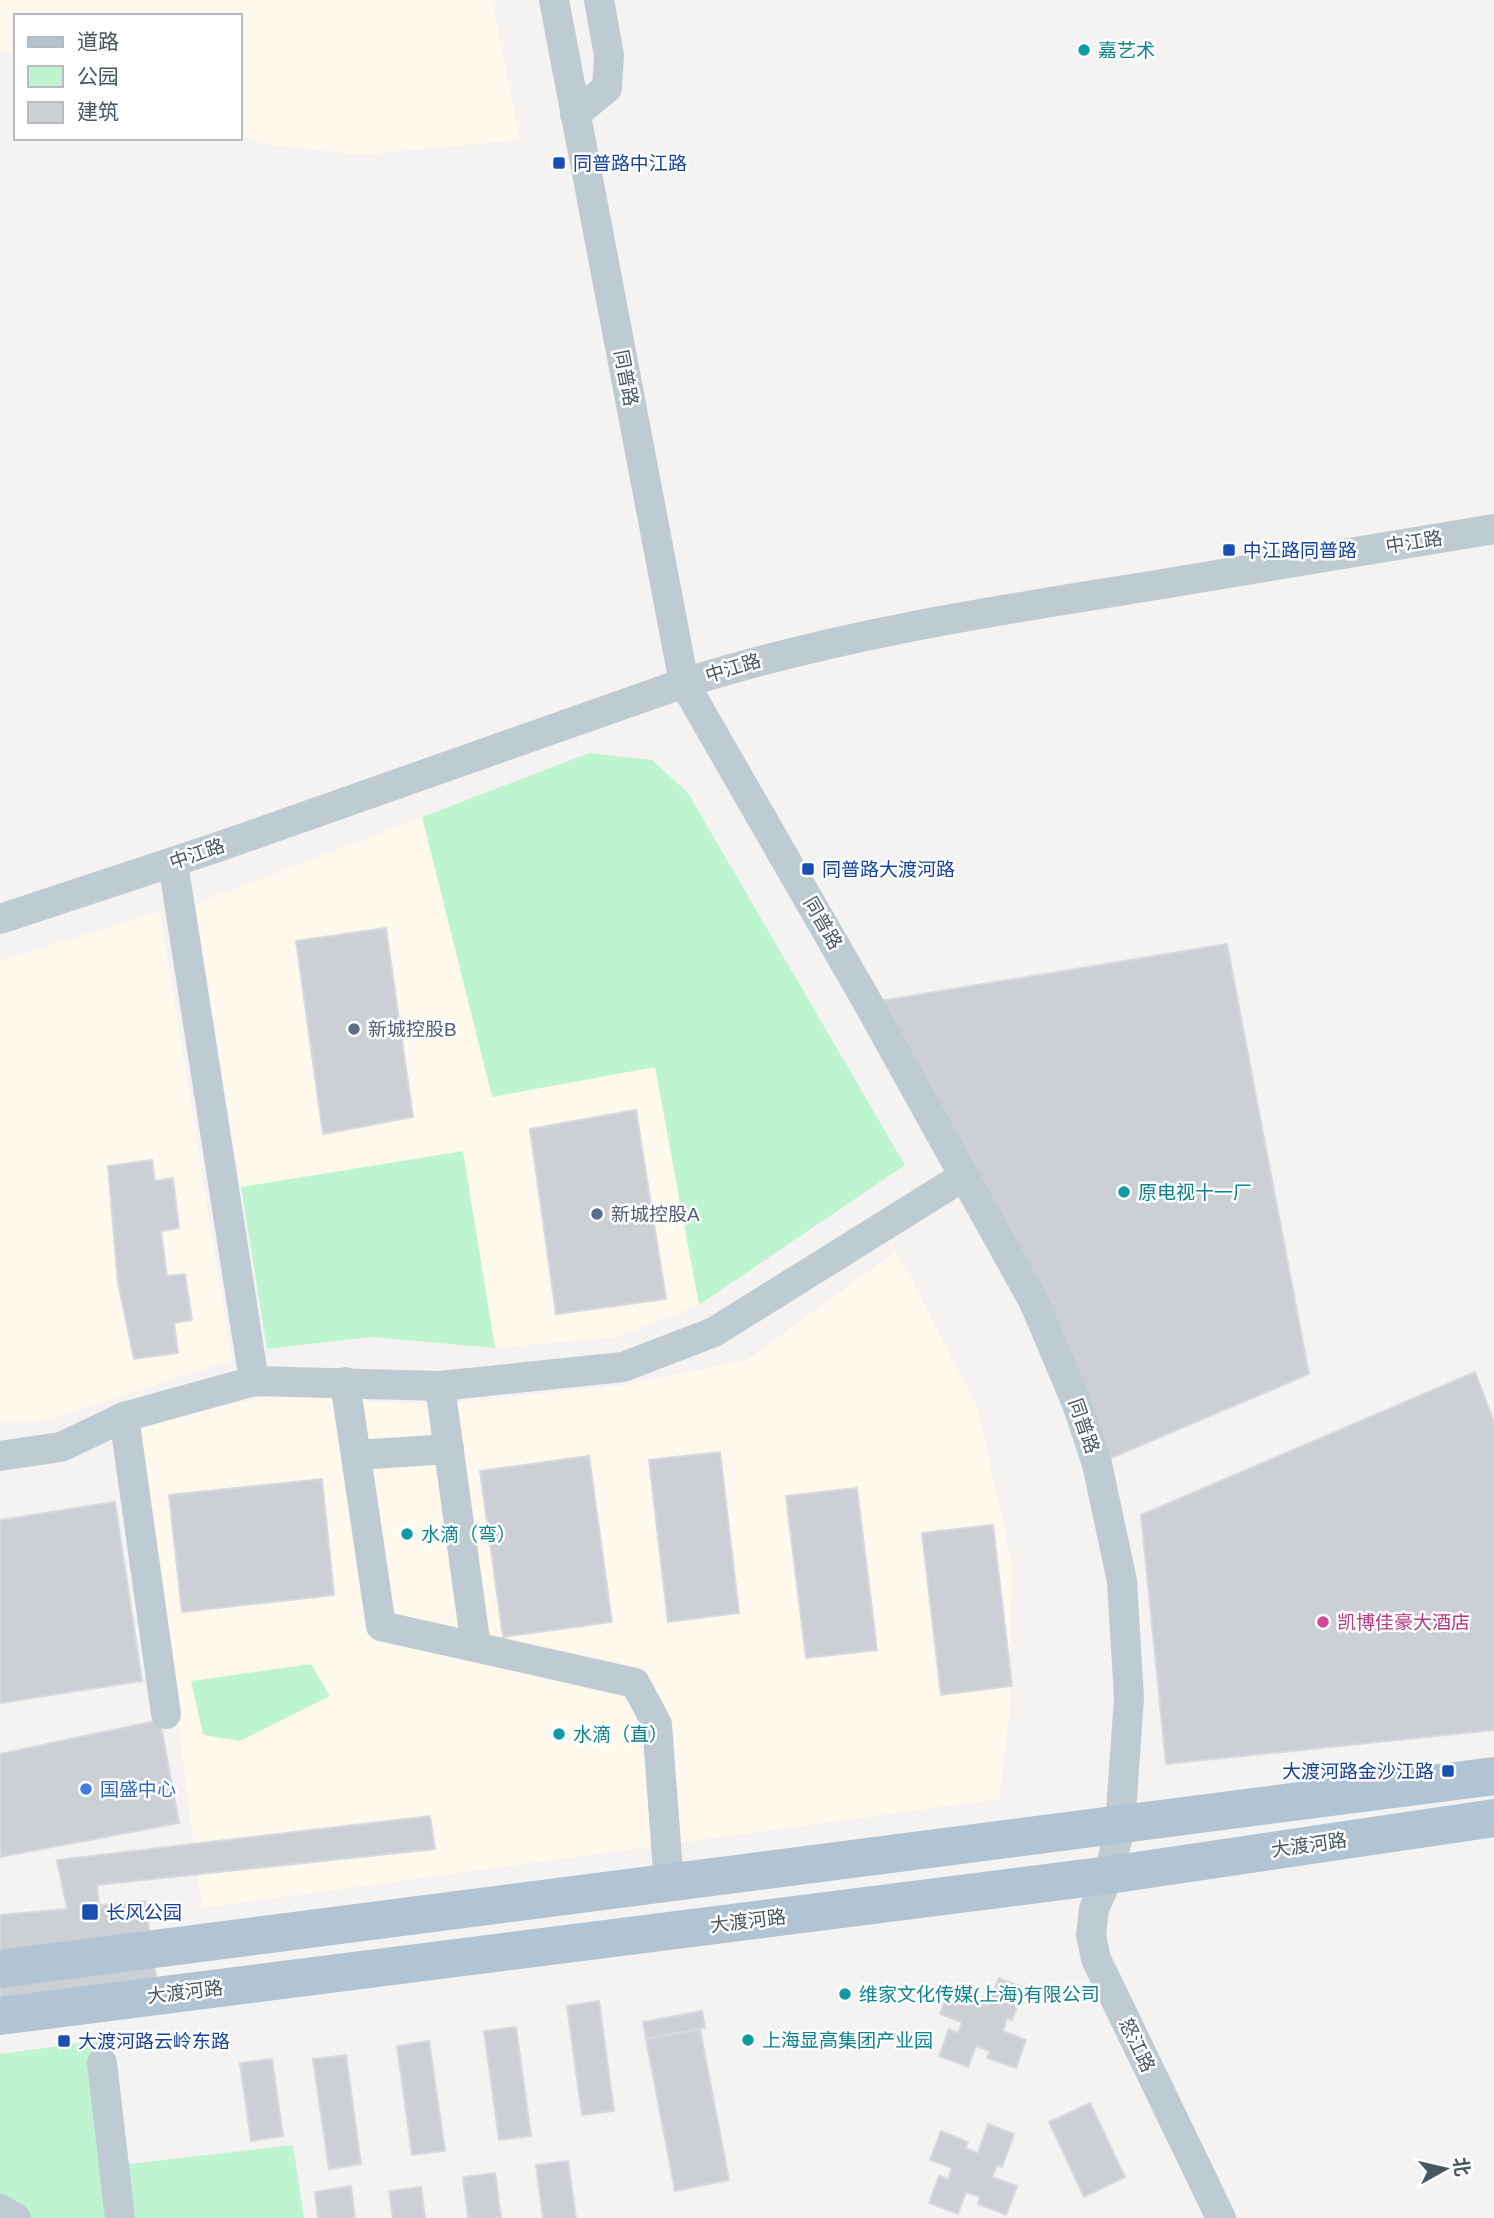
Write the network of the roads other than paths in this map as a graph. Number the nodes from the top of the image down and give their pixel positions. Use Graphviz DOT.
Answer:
graph roads {
  1 [pos="554,0"];
  2 [pos="599,0"];
  3 [pos="575,114"];
  4 [pos="1494,528"];
  5 [pos="684,683"];
  6 [pos="173,863"];
  7 [pos="0,919"];
  8 [pos="964,1176"];
  9 [pos="254,1381"];
  10 [pos="345,1382"];
  11 [pos="440,1386"];
  12 [pos="124,1417"];
  13 [pos="449,1449"];
  14 [pos="356,1455"];
  15 [pos="0,1456"];
  16 [pos="476,1647"];
  17 [pos="166,1714"];
  18 [pos="1494,1776"];
  19 [pos="1494,1818"];
  20 [pos="1120,1826"];
  21 [pos="1110,1875"];
  22 [pos="669,1884"];
  23 [pos="0,1969"];
  24 [pos="0,2016"];
  25 [pos="102,2063"];
  26 [pos="0,2209"];
  27 [pos="16,2218"];
  28 [pos="120,2218"];
  29 [pos="137,2218"];
  30 [pos="147,2218"];
  31 [pos="1221,2218"];
  1 -- 3 [label="street, 同普路"];
  2 -- 3 [label="street"];
  3 -- 5 [label="street, 同普路"];
  4 -- 5 [label="street, 中江路"];
  5 -- 6 [label="street, 中江路"];
  5 -- 8 [label="street, 同普路"];
  6 -- 7 [label="street, 中江路"];
  6 -- 9 [label="street"];
  8 -- 11 [label="street"];
  8 -- 20 [label="street, 同普路"];
  9 -- 10 [label="street"];
  9 -- 12 [label="street"];
  10 -- 11 [label="street"];
  10 -- 14 [label="street"];
  11 -- 13 [label="street"];
  12 -- 15 [label="street"];
  12 -- 17 [label="street"];
  13 -- 14 [label="street"];
  13 -- 16 [label="street"];
  14 -- 16 [label="street"];
  16 -- 22 [label="street"];
  18 -- 20 [label="main road"];
  19 -- 21 [label="main road, 大渡河路"];
  20 -- 21 [label="street, 怒江路"];
  20 -- 22 [label="main road"];
  21 -- 24 [label="main road, 大渡河路"];
  21 -- 31 [label="street, 怒江路"];
  22 -- 23 [label="main road"];
  25 -- 28 [label="street"];
  26 -- 27 [label="street"];
  29 -- 30 [label="street"];
}
